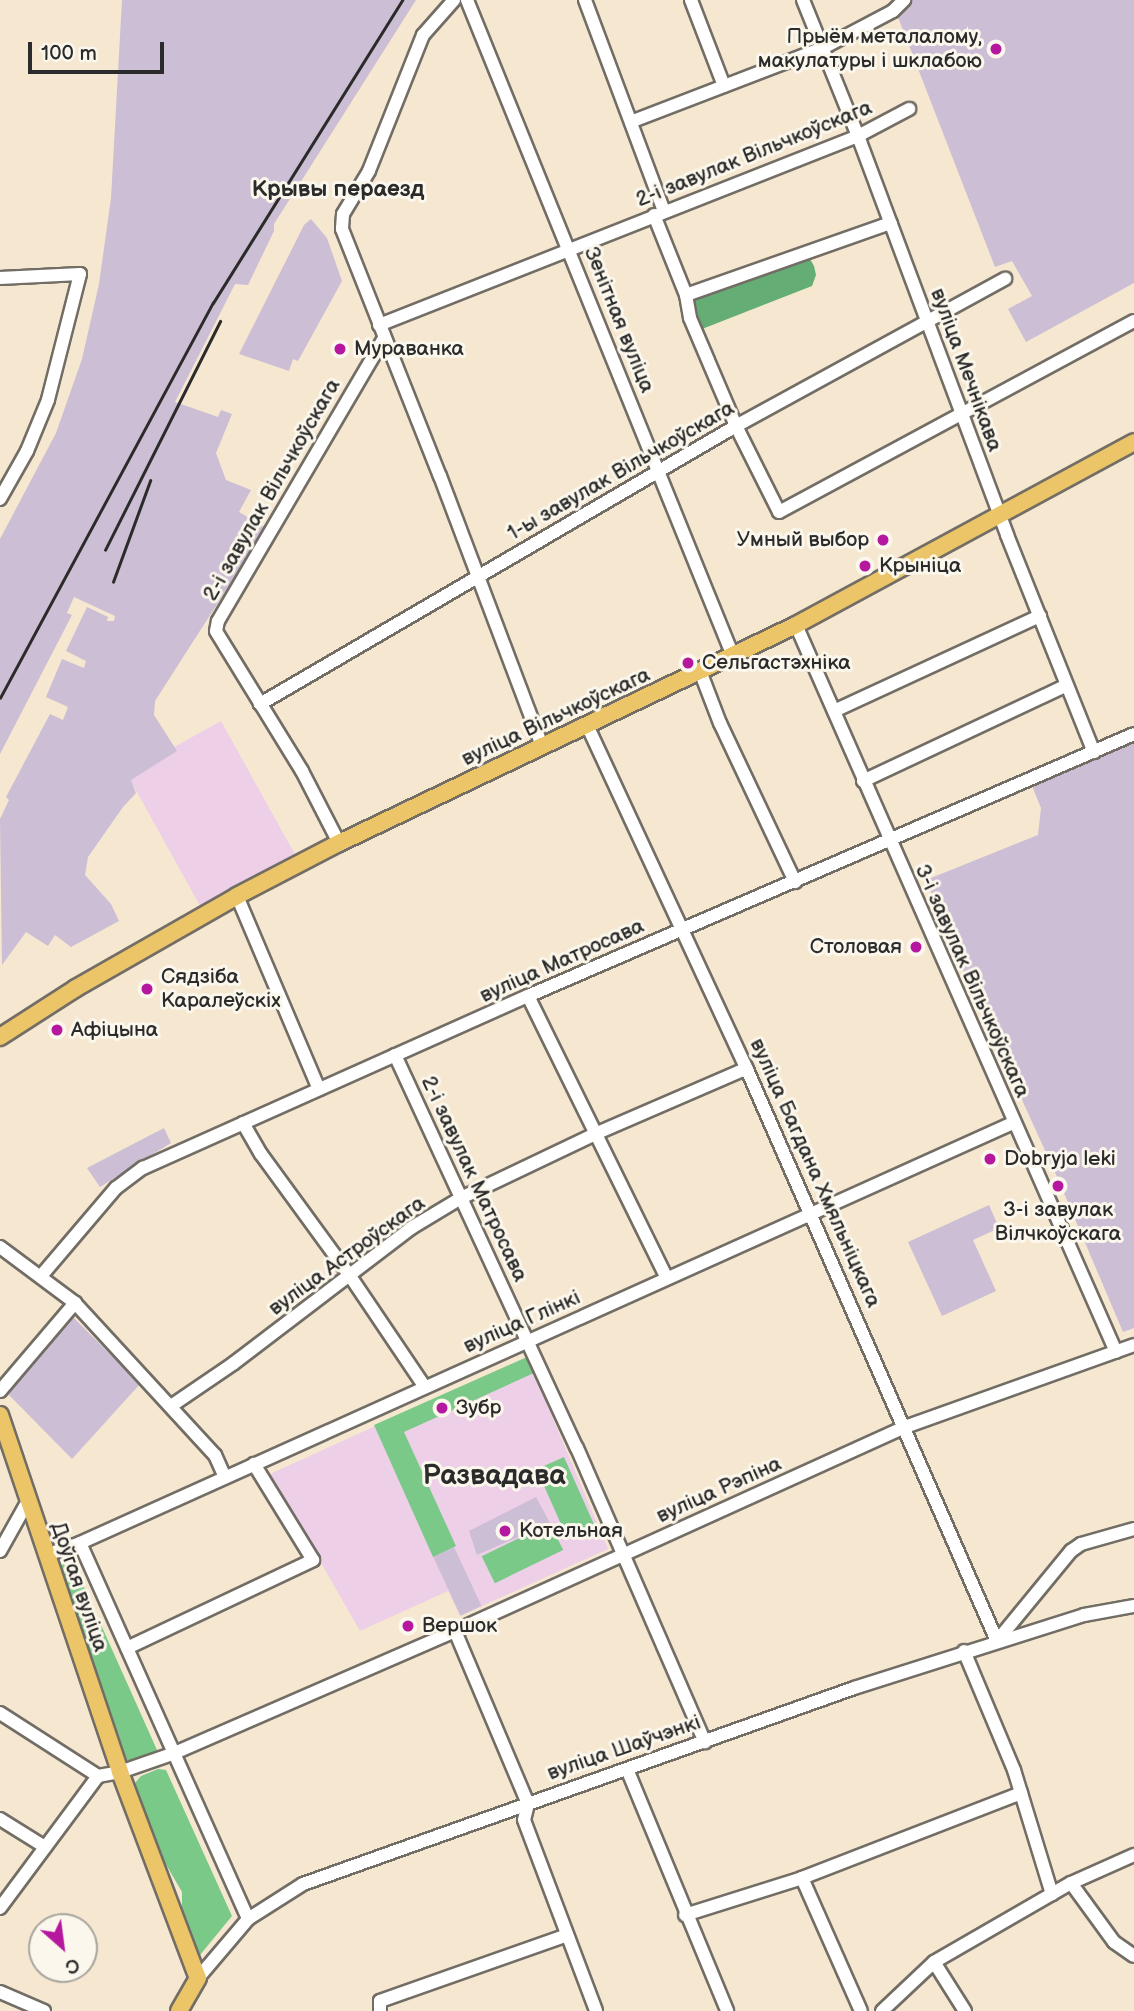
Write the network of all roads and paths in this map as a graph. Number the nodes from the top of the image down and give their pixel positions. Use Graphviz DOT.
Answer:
graph roads {
  1 [pos="454,0"];
  2 [pos="467,0"];
  3 [pos="585,0"];
  4 [pos="691,0"];
  5 [pos="803,0"];
  6 [pos="904,0"];
  7 [pos="821,49"];
  8 [pos="724,86"];
  9 [pos="909,109"];
  10 [pos="633,121"];
  11 [pos="858,136"];
  12 [pos="659,213"];
  13 [pos="891,223"];
  14 [pos="569,249"];
  15 [pos="0,278"];
  16 [pos="1005,279"];
  17 [pos="686,295"];
  18 [pos="927,321"];
  19 [pos="1134,321"];
  20 [pos="381,332"];
  21 [pos="961,414"];
  22 [pos="736,426"];
  23 [pos="1134,442"];
  24 [pos="660,470"];
  25 [pos="0,499"];
  26 [pos="999,515"];
  27 [pos="479,576"];
  28 [pos="1040,616"];
  29 [pos="796,625"];
  30 [pos="733,656"];
  31 [pos="700,671"];
  32 [pos="1068,685"];
  33 [pos="260,704"];
  34 [pos="834,711"];
  35 [pos="587,725"];
  36 [pos="1134,734"];
  37 [pos="542,746"];
  38 [pos="1094,752"];
  39 [pos="863,781"];
  40 [pos="890,841"];
  41 [pos="339,843"];
  42 [pos="795,882"];
  43 [pos="237,896"];
  44 [pos="684,928"];
  45 [pos="528,996"];
  46 [pos="0,1037"];
  47 [pos="395,1055"];
  48 [pos="747,1068"];
  49 [pos="319,1089"];
  50 [pos="243,1123"];
  51 [pos="1013,1123"];
  52 [pos="597,1133"];
  53 [pos="461,1198"];
  54 [pos="809,1214"];
  55 [pos="0,1247"];
  56 [pos="41,1276"];
  57 [pos="350,1276"];
  58 [pos="666,1277"];
  59 [pos="75,1303"];
  60 [pos="527,1341"];
  61 [pos="1134,1345"];
  62 [pos="1116,1352"];
  63 [pos="425,1387"];
  64 [pos="0,1391"];
  65 [pos="172,1406"];
  66 [pos="0,1415"];
  67 [pos="905,1427"];
  68 [pos="254,1464"];
  69 [pos="225,1477"];
  70 [pos="28,1501"];
  71 [pos="1134,1529"];
  72 [pos="80,1543"];
  73 [pos="0,1551"];
  74 [pos="46,1555"];
  75 [pos="623,1555"];
  76 [pos="1134,1606"];
  77 [pos="455,1631"];
  78 [pos="997,1641"];
  79 [pos="127,1648"];
  80 [pos="964,1651"];
  81 [pos="0,1713"];
  82 [pos="705,1742"];
  83 [pos="172,1754"];
  84 [pos="627,1769"];
  85 [pos="120,1772"];
  86 [pos="98,1776"];
  87 [pos="1021,1793"];
  88 [pos="528,1804"];
  89 [pos="0,1819"];
  90 [pos="45,1847"];
  91 [pos="1134,1855"];
  92 [pos="802,1878"];
  93 [pos="1071,1883"];
  94 [pos="1052,1894"];
  95 [pos="0,1908"];
  96 [pos="685,1915"];
  97 [pos="248,1919"];
  98 [pos="567,1935"];
  99 [pos="1134,1956"];
  100 [pos="934,1962"];
  101 [pos="198,1978"];
  102 [pos="2,1996"];
  103 [pos="44,2011"];
  104 [pos="179,2011"];
  105 [pos="380,2011"];
  106 [pos="596,2011"];
  107 [pos="727,2011"];
  108 [pos="861,2011"];
  109 [pos="882,2011"];
  110 [pos="965,2011"];
  1 -- 20 [label="street"];
  2 -- 14 [label="street, Зенітная вуліца"];
  3 -- 10 [label="street"];
  4 -- 8 [label="street"];
  5 -- 7 [label="street, вуліца Мечнікава"];
  6 -- 7 [label="street"];
  7 -- 8 [label="street"];
  7 -- 11 [label="street, вуліца Мечнікава"];
  8 -- 10 [label="street"];
  9 -- 11 [label="street, 2-і завулак Вільчкоўскага"];
  10 -- 12 [label="street"];
  11 -- 12 [label="street, 2-і завулак Вільчкоўскага"];
  11 -- 13 [label="street, вуліца Мечнікава"];
  12 -- 14 [label="street, 2-і завулак Вільчкоўскага"];
  12 -- 17 [label="street"];
  13 -- 17 [label="street"];
  13 -- 18 [label="street, вуліца Мечнікава"];
  14 -- 20 [label="street, 2-і завулак Вільчкоўскага"];
  14 -- 24 [label="street, Зенітная вуліца"];
  15 -- 25 [label="street"];
  16 -- 18 [label="street, 1-ы завулак Вільчкоўскага"];
  17 -- 22 [label="street"];
  18 -- 21 [label="street, вуліца Мечнікава"];
  18 -- 22 [label="street, 1-ы завулак Вільчкоўскага"];
  19 -- 21 [label="street"];
  20 -- 27 [label="street"];
  20 -- 33 [label="street, 2-і завулак Вільчкоўскага"];
  21 -- 22 [label="street"];
  21 -- 26 [label="street, вуліца Мечнікава"];
  22 -- 24 [label="street, 1-ы завулак Вільчкоўскага"];
  23 -- 26 [label="main road, вуліца Вільчкоўскага"];
  24 -- 27 [label="street, 1-ы завулак Вільчкоўскага"];
  24 -- 30 [label="street, Зенітная вуліца"];
  26 -- 28 [label="street, вуліца Мечнікава"];
  26 -- 29 [label="main road, вуліца Вільчкоўскага"];
  27 -- 33 [label="street, 1-ы завулак Вільчкоўскага"];
  27 -- 37 [label="street"];
  28 -- 32 [label="street, вуліца Мечнікава"];
  28 -- 34 [label="street"];
  29 -- 30 [label="main road, вуліца Вільчкоўскага"];
  29 -- 34 [label="street, 3-і завулак Вільчкоўскага"];
  30 -- 31 [label="main road, вуліца Вільчкоўскага"];
  31 -- 35 [label="main road, вуліца Вільчкоўскага"];
  31 -- 42 [label="street"];
  32 -- 38 [label="street, вуліца Мечнікава"];
  32 -- 39 [label="street"];
  33 -- 41 [label="street, 2-і завулак Вільчкоўскага"];
  34 -- 39 [label="street, 3-і завулак Вільчкоўскага"];
  35 -- 37 [label="main road, вуліца Вільчкоўскага"];
  35 -- 44 [label="street, вуліца Багдана Хмяльніцкага"];
  36 -- 38 [label="street, вуліца Матросава"];
  37 -- 41 [label="main road, вуліца Вільчкоўскага"];
  38 -- 40 [label="street, вуліца Матросава"];
  39 -- 40 [label="street, 3-і завулак Вільчкоўскага"];
  40 -- 42 [label="street, вуліца Матросава"];
  40 -- 51 [label="street, 3-і завулак Вільчкоўскага"];
  41 -- 43 [label="main road, вуліца Вільчкоўскага"];
  42 -- 44 [label="street, вуліца Матросава"];
  43 -- 46 [label="main road, вуліца Вільчкоўскага"];
  43 -- 49 [label="street"];
  44 -- 45 [label="street, вуліца Матросава"];
  44 -- 48 [label="street, вуліца Багдана Хмяльніцкага"];
  45 -- 47 [label="street, вуліца Матросава"];
  45 -- 52 [label="street"];
  47 -- 49 [label="street, вуліца Матросава"];
  47 -- 53 [label="street, 2-і завулак Матросава"];
  48 -- 52 [label="street, вуліца Астроўскага"];
  48 -- 54 [label="street, вуліца Багдана Хмяльніцкага"];
  49 -- 50 [label="street, вуліца Матросава"];
  50 -- 56 [label="street, вуліца Матросава"];
  50 -- 57 [label="street"];
  51 -- 54 [label="street, вуліца Глінкі"];
  51 -- 62 [label="street, 3-і завулак Вільчкоўскага"];
  52 -- 53 [label="street, вуліца Астроўскага"];
  52 -- 58 [label="street"];
  53 -- 57 [label="street, вуліца Астроўскага"];
  53 -- 60 [label="street, 2-і завулак Матросава"];
  54 -- 58 [label="street, вуліца Глінкі"];
  54 -- 67 [label="street, вуліца Багдана Хмяльніцкага"];
  55 -- 56 [label="street"];
  56 -- 59 [label="street"];
  57 -- 63 [label="street"];
  57 -- 65 [label="street, вуліца Астроўскага"];
  58 -- 60 [label="street, вуліца Глінкі"];
  59 -- 64 [label="street"];
  59 -- 65 [label="street"];
  60 -- 63 [label="street, вуліца Глінкі"];
  60 -- 75 [label="street, 2-і завулак Матросава"];
  61 -- 62 [label="street, вуліца Рэпіна"];
  62 -- 67 [label="street, вуліца Рэпіна"];
  63 -- 68 [label="street, вуліца Глінкі"];
  65 -- 69 [label="street"];
  66 -- 70 [label="main road, Доўгая вуліца"];
  67 -- 75 [label="street, вуліца Рэпіна"];
  67 -- 78 [label="street, вуліца Багдана Хмяльніцкага"];
  68 -- 69 [label="street, вуліца Глінкі"];
  68 -- 79 [label="street"];
  69 -- 72 [label="street, вуліца Глінкі"];
  70 -- 73 [label="street"];
  70 -- 74 [label="main road, Доўгая вуліца"];
  71 -- 78 [label="street"];
  72 -- 74 [label="street, вуліца Глінкі"];
  72 -- 79 [label="street, Доўгая вуліца"];
  74 -- 85 [label="main road, Доўгая вуліца"];
  75 -- 77 [label="street, вуліца Рэпіна"];
  75 -- 82 [label="street, 2-і завулак Матросава"];
  76 -- 78 [label="street, вуліца Шаўчэнкі"];
  77 -- 83 [label="street, вуліца Рэпіна"];
  77 -- 88 [label="street"];
  78 -- 80 [label="street, вуліца Шаўчэнкі"];
  79 -- 83 [label="street, Доўгая вуліца"];
  80 -- 82 [label="street, вуліца Шаўчэнкі"];
  80 -- 87 [label="street"];
  81 -- 86 [label="street"];
  82 -- 84 [label="street, вуліца Шаўчэнкі"];
  83 -- 85 [label="street"];
  83 -- 97 [label="street, Доўгая вуліца"];
  84 -- 88 [label="street, вуліца Шаўчэнкі"];
  84 -- 96 [label="street"];
  85 -- 86 [label="street"];
  85 -- 101 [label="main road, Доўгая вуліца"];
  86 -- 90 [label="street"];
  87 -- 92 [label="street"];
  87 -- 94 [label="street"];
  88 -- 97 [label="street, вуліца Шаўчэнкі"];
  88 -- 98 [label="street"];
  89 -- 90 [label="street"];
  90 -- 95 [label="street"];
  91 -- 93 [label="street"];
  92 -- 96 [label="street"];
  92 -- 108 [label="street"];
  93 -- 94 [label="street"];
  93 -- 99 [label="street"];
  94 -- 100 [label="street"];
  96 -- 107 [label="street"];
  97 -- 101 [label="street, вуліца Шаўчэнкі"];
  98 -- 105 [label="street"];
  98 -- 106 [label="street"];
  100 -- 109 [label="street"];
  100 -- 110 [label="street"];
  101 -- 104 [label="main road, вуліца Шаўчэнкі"];
  102 -- 103 [label="street"];
}
